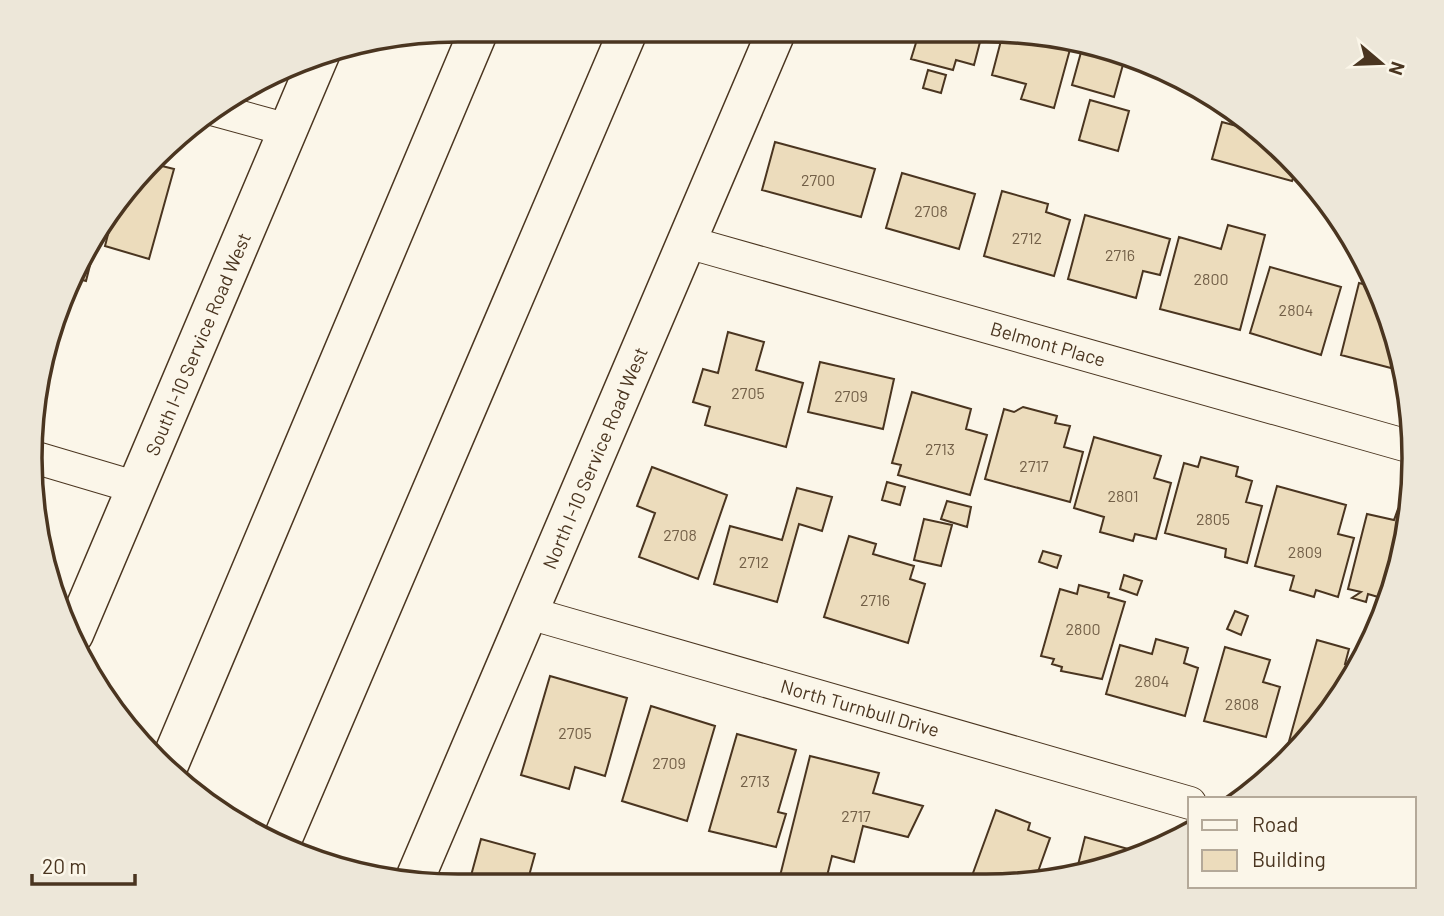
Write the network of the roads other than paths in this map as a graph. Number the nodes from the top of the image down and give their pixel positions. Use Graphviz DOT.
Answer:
graph roads {
  1 [pos="475,42"];
  2 [pos="623,42"];
  3 [pos="772,42"];
  4 [pos="314,68"];
  5 [pos="226,113"];
  6 [pos="288,130"];
  7 [pos="687,242"];
  8 [pos="1401,444"];
  9 [pos="42,460"];
  10 [pos="138,488"];
  11 [pos="529,613"];
  12 [pos="78,625"];
  13 [pos="171,759"];
  14 [pos="1188,802"];
  15 [pos="284,835"];
  16 [pos="418,872"];
  1 -- 13 [label="main road"];
  2 -- 15 [label="main road"];
  3 -- 7 [label="main road, North I-10 Service Road West"];
  4 -- 6 [label="main road, South I-10 Service Road West"];
  5 -- 6 [label="street"];
  6 -- 10 [label="main road, South I-10 Service Road West"];
  7 -- 8 [label="street, Belmont Place"];
  7 -- 11 [label="main road, North I-10 Service Road West"];
  9 -- 10 [label="street"];
  10 -- 12 [label="main road, South I-10 Service Road West"];
  11 -- 14 [label="street, North Turnbull Drive"];
  11 -- 16 [label="main road, North I-10 Service Road West"];
}
